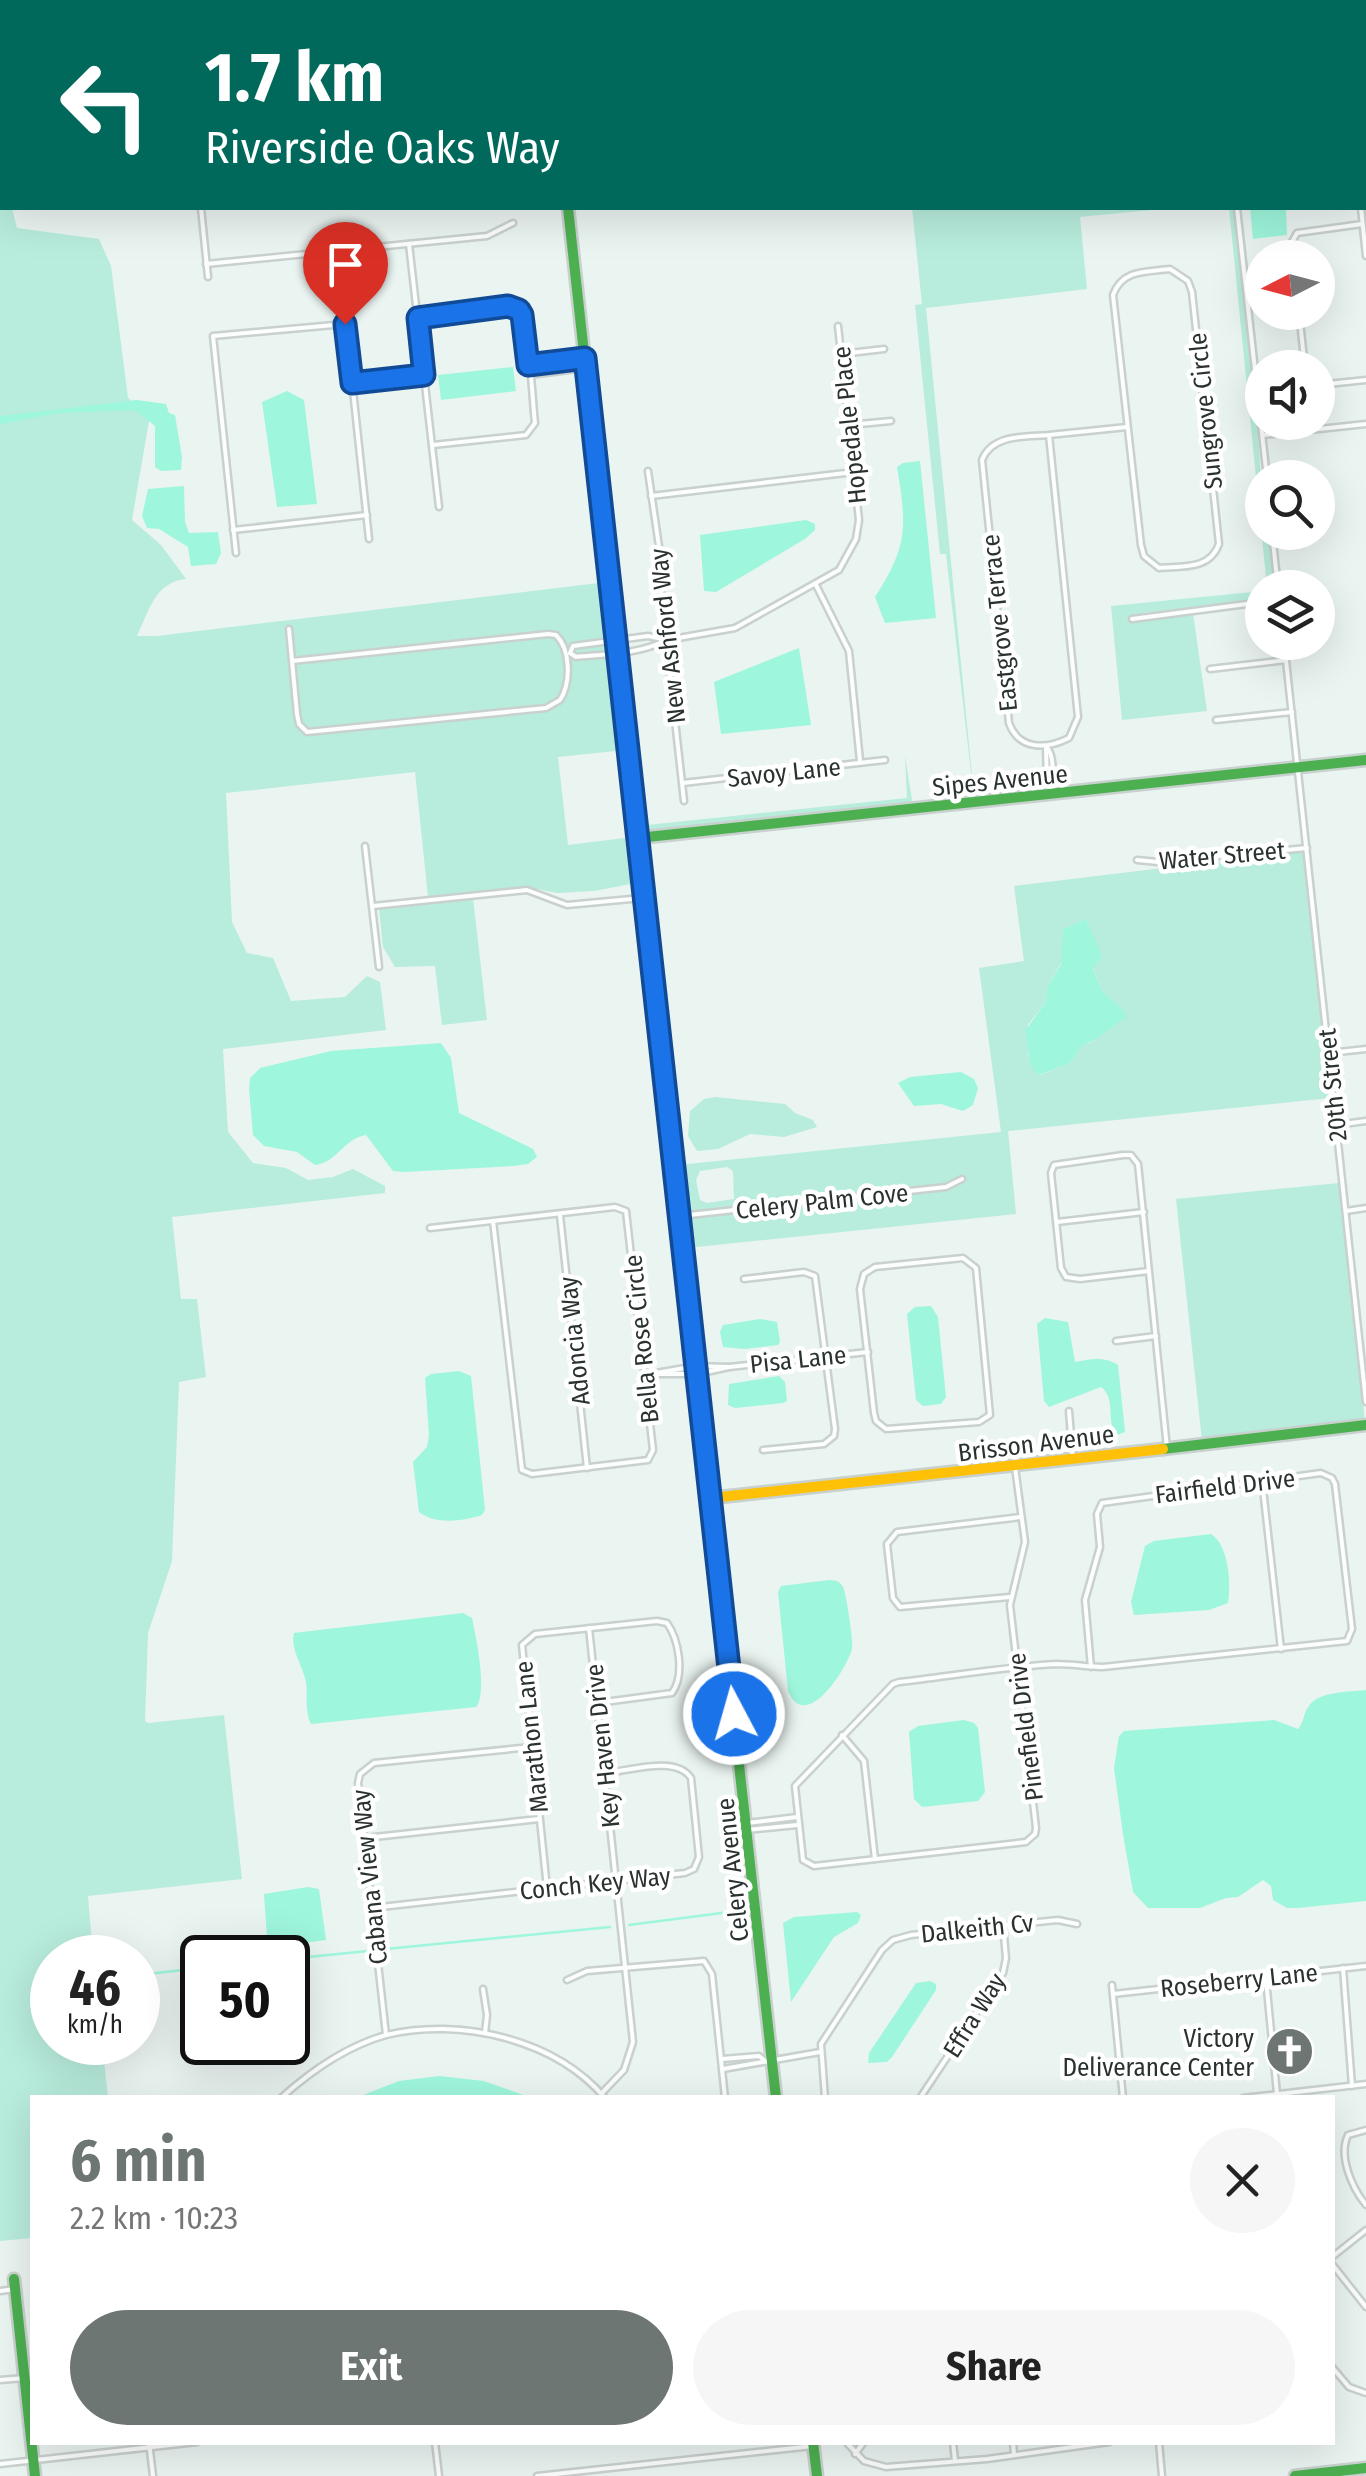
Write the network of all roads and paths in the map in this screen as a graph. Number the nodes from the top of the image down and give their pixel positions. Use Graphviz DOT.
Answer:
graph roads {
  1 [pos="201,210"];
  2 [pos="568,210"];
  3 [pos="1237,210"];
  4 [pos="1360,210"];
  5 [pos="514,223"];
  6 [pos="1362,224"];
  7 [pos="1293,240"];
  8 [pos="410,243"];
  9 [pos="338,249"];
  10 [pos="1366,256"];
  11 [pos="206,264"];
  12 [pos="208,277"];
  13 [pos="418,318"];
  14 [pos="345,324"];
  15 [pos="838,326"];
  16 [pos="884,349"];
  17 [pos="1253,350"];
  18 [pos="841,354"];
  19 [pos="556,361"];
  20 [pos="586,363"];
  21 [pos="528,365"];
  22 [pos="557,371"];
  23 [pos="424,375"];
  24 [pos="530,375"];
  25 [pos="1366,380"];
  26 [pos="352,383"];
  27 [pos="1335,383"];
  28 [pos="891,421"];
  29 [pos="1366,424"];
  30 [pos="849,426"];
  31 [pos="1128,426"];
  32 [pos="1335,427"];
  33 [pos="1049,435"];
  34 [pos="433,445"];
  35 [pos="648,471"];
  36 [pos="854,472"];
  37 [pos="651,496"];
  38 [pos="439,507"];
  39 [pos="367,514"];
  40 [pos="233,530"];
  41 [pos="370,539"];
  42 [pos="236,553"];
  43 [pos="816,585"];
  44 [pos="1245,604"];
  45 [pos="1132,619"];
  46 [pos="288,629"];
  47 [pos="616,640"];
  48 [pos="667,640"];
  49 [pos="588,644"];
  50 [pos="568,653"];
  51 [pos="618,653"];
  52 [pos="590,655"];
  53 [pos="1286,660"];
  54 [pos="292,661"];
  55 [pos="1210,669"];
  56 [pos="1292,712"];
  57 [pos="1216,720"];
  58 [pos="1047,746"];
  59 [pos="886,760"];
  60 [pos="1366,760"];
  61 [pos="860,763"];
  62 [pos="1298,768"];
  63 [pos="1046,770"];
  64 [pos="1053,770"];
  65 [pos="682,783"];
  66 [pos="1052,791"];
  67 [pos="684,802"];
  68 [pos="638,838"];
  69 [pos="366,846"];
  70 [pos="1306,848"];
  71 [pos="1137,860"];
  72 [pos="646,898"];
  73 [pos="373,906"];
  74 [pos="379,967"];
  75 [pos="1366,1049"];
  76 [pos="1329,1053"];
  77 [pos="1366,1122"];
  78 [pos="1336,1125"];
  79 [pos="962,1179"];
  80 [pos="1366,1208"];
  81 [pos="1345,1210"];
  82 [pos="1144,1212"];
  83 [pos="560,1213"];
  84 [pos="680,1216"];
  85 [pos="493,1221"];
  86 [pos="1056,1222"];
  87 [pos="430,1228"];
  88 [pos="1149,1272"];
  89 [pos="744,1278"];
  90 [pos="1366,1298"];
  91 [pos="1355,1299"];
  92 [pos="1156,1336"];
  93 [pos="1116,1341"];
  94 [pos="868,1352"];
  95 [pos="826,1356"];
  96 [pos="1364,1362"];
  97 [pos="697,1370"];
  98 [pos="645,1375"];
  99 [pos="1366,1402"];
  100 [pos="1068,1412"];
  101 [pos="1366,1425"];
  102 [pos="1167,1448"];
  103 [pos="763,1450"];
  104 [pos="1074,1460"];
  105 [pos="1015,1467"];
  106 [pos="587,1468"];
  107 [pos="1262,1480"];
  108 [pos="711,1498"];
  109 [pos="1021,1517"];
  110 [pos="1010,1597"];
  111 [pos="589,1628"];
  112 [pos="1281,1650"];
  113 [pos="1091,1667"];
  114 [pos="1018,1668"];
  115 [pos="597,1703"];
  116 [pos="842,1736"];
  117 [pos="531,1746"];
  118 [pos="605,1773"];
  119 [pos="797,1817"];
  120 [pos="539,1819"];
  121 [pos="798,1824"];
  122 [pos="747,1827"];
  123 [pos="364,1838"];
  124 [pos="874,1859"];
  125 [pos="616,1881"];
  126 [pos="546,1888"];
  127 [pos="372,1908"];
  128 [pos="1077,1924"];
  129 [pos="1003,1926"];
  130 [pos="626,1966"];
  131 [pos="1366,1966"];
  132 [pos="1342,1968"];
  133 [pos="1266,1977"];
  134 [pos="567,1980"];
  135 [pos="1112,1985"];
  136 [pos="483,1989"];
  137 [pos="1112,1994"];
  138 [pos="485,2033"];
  139 [pos="386,2036"];
  140 [pos="820,2052"];
  141 [pos="768,2059"];
  142 [pos="722,2060"];
  143 [pos="723,2069"];
  144 [pos="1366,2084"];
  145 [pos="1352,2086"];
  146 [pos="1277,2094"];
  147 [pos="284,2095"];
  148 [pos="604,2095"];
  149 [pos="725,2095"];
  150 [pos="775,2095"];
  151 [pos="825,2095"];
  152 [pos="922,2095"];
  153 [pos="1124,2095"];
  154 [pos="1268,2095"];
  155 [pos="1366,2130"];
  156 [pos="1366,2205"];
  157 [pos="1366,2230"];
  158 [pos="1335,2255"];
  159 [pos="1335,2268"];
  160 [pos="15,2284"];
  161 [pos="0,2290"];
  162 [pos="1366,2307"];
  163 [pos="1335,2371"];
  164 [pos="24,2378"];
  165 [pos="0,2380"];
  166 [pos="1366,2393"];
  167 [pos="30,2433"];
  168 [pos="31,2445"];
  169 [pos="150,2445"];
  170 [pos="435,2445"];
  171 [pos="810,2445"];
  172 [pos="813,2445"];
  173 [pos="848,2445"];
  174 [pos="862,2445"];
  175 [pos="953,2445"];
  176 [pos="1013,2445"];
  177 [pos="1069,2445"];
  178 [pos="1159,2445"];
  179 [pos="855,2454"];
  180 [pos="1014,2455"];
  181 [pos="33,2461"];
  182 [pos="955,2461"];
  183 [pos="0,2464"];
  184 [pos="1366,2468"];
  185 [pos="35,2476"];
  186 [pos="153,2476"];
  187 [pos="438,2476"];
  188 [pos="537,2476"];
  189 [pos="816,2476"];
  190 [pos="1162,2476"];
  191 [pos="1295,2476"];
  1 -- 11 [label="street"];
  2 -- 20 [label="main road, Celery Avenue"];
  3 -- 17 [label="street"];
  4 -- 6 [label="street"];
  5 -- 8 [label="street"];
  6 -- 7 [label="street"];
  6 -- 10 [label="street"];
  8 -- 9 [label="street"];
  8 -- 13 [label="street"];
  9 -- 11 [label="street"];
  9 -- 14 [label="street"];
  11 -- 12 [label="street"];
  13 -- 21 [label="street"];
  13 -- 23 [label="street"];
  14 -- 26 [label="street"];
  14 -- 40 [label="street"];
  15 -- 18 [label="street, Hopedale Place"];
  16 -- 18 [label="street"];
  18 -- 30 [label="street, Hopedale Place"];
  19 -- 20 [label="street"];
  19 -- 21 [label="street"];
  19 -- 22 [label="street"];
  20 -- 22 [label="street"];
  20 -- 47 [label="main road, Celery Avenue"];
  21 -- 24 [label="street"];
  22 -- 24 [label="street"];
  23 -- 26 [label="street"];
  23 -- 34 [label="street"];
  24 -- 34 [label="street"];
  25 -- 27 [label="street"];
  26 -- 39 [label="street"];
  28 -- 30 [label="street"];
  29 -- 32 [label="street"];
  30 -- 36 [label="street, Hopedale Place"];
  31 -- 31 [label="street, Sungrove Circle"];
  31 -- 33 [label="street, Eastgrove Terrace"];
  33 -- 58 [label="street"];
  33 -- 58 [label="street, Eastgrove Terrace"];
  34 -- 38 [label="street"];
  35 -- 37 [label="street, New Ashford Way"];
  36 -- 37 [label="street"];
  36 -- 43 [label="street, Hopedale Place"];
  37 -- 48 [label="street, New Ashford Way"];
  39 -- 40 [label="street"];
  39 -- 41 [label="street"];
  40 -- 42 [label="street"];
  43 -- 48 [label="street, Hopedale Place"];
  43 -- 61 [label="street"];
  44 -- 45 [label="street"];
  46 -- 54 [label="street"];
  47 -- 48 [label="street, Hopedale Place"];
  47 -- 49 [label="street, Hopedale Place"];
  47 -- 51 [label="main road, Celery Avenue"];
  48 -- 51 [label="street, Hopedale Place"];
  48 -- 65 [label="street, New Ashford Way"];
  49 -- 50 [label="street, Hopedale Place"];
  49 -- 52 [label="street"];
  50 -- 52 [label="street, Hopedale Place"];
  50 -- 54 [label="street, Hopedale Place"];
  50 -- 54 [label="street"];
  51 -- 52 [label="street, Hopedale Place"];
  51 -- 68 [label="main road, Celery Avenue"];
  53 -- 55 [label="street"];
  53 -- 56 [label="street, 20th Street"];
  56 -- 57 [label="street"];
  56 -- 62 [label="street, 20th Street"];
  58 -- 63 [label="street"];
  58 -- 64 [label="street"];
  59 -- 61 [label="street, Savoy Lane"];
  60 -- 62 [label="main road, Sipes Avenue"];
  61 -- 65 [label="street, Savoy Lane"];
  62 -- 66 [label="main road, Sipes Avenue"];
  62 -- 70 [label="street, 20th Street"];
  63 -- 64 [label="street"];
  63 -- 66 [label="street"];
  64 -- 66 [label="street"];
  65 -- 67 [label="street, New Ashford Way"];
  66 -- 68 [label="main road, Sipes Avenue"];
  68 -- 72 [label="main road, Celery Avenue"];
  69 -- 73 [label="street"];
  70 -- 71 [label="street, Water Street"];
  70 -- 76 [label="street, 20th Street"];
  72 -- 73 [label="street"];
  72 -- 84 [label="main road, Celery Avenue"];
  73 -- 74 [label="street"];
  75 -- 76 [label="street"];
  76 -- 78 [label="street, 20th Street"];
  77 -- 78 [label="street"];
  78 -- 81 [label="street, 20th Street"];
  79 -- 84 [label="street, Celery Palm Cove"];
  80 -- 81 [label="street"];
  81 -- 91 [label="street, 20th Street"];
  82 -- 86 [label="street"];
  82 -- 86 [label="street"];
  82 -- 88 [label="street"];
  83 -- 85 [label="street, Bella Rose Circle"];
  83 -- 98 [label="street, Bella Rose Circle"];
  83 -- 106 [label="street, Adoncia Way"];
  84 -- 97 [label="main road, Celery Avenue"];
  85 -- 87 [label="street, Bella Rose Circle"];
  85 -- 106 [label="street, Bella Rose Circle"];
  86 -- 88 [label="street"];
  88 -- 92 [label="street"];
  89 -- 95 [label="street"];
  90 -- 91 [label="street"];
  91 -- 96 [label="street, 20th Street"];
  92 -- 93 [label="street"];
  92 -- 102 [label="street"];
  94 -- 94 [label="street"];
  94 -- 95 [label="street, Pisa Lane"];
  95 -- 97 [label="street, Pisa Lane"];
  95 -- 103 [label="street"];
  96 -- 99 [label="street, 20th Street"];
  97 -- 98 [label="street, Pisa Lane"];
  97 -- 108 [label="main road, Celery Avenue"];
  98 -- 106 [label="street, Bella Rose Circle"];
  100 -- 104 [label="street"];
  101 -- 102 [label="main road, Brisson Avenue"];
  102 -- 104 [label="main road, Brisson Avenue"];
  104 -- 105 [label="main road, Brisson Avenue"];
  105 -- 108 [label="main road, Brisson Avenue"];
  105 -- 109 [label="street, Pinefield Drive"];
  107 -- 112 [label="street"];
  107 -- 112 [label="street, Fairfield Drive"];
  107 -- 113 [label="street, Fairfield Drive"];
  108 -- 122 [label="main road, Celery Avenue"];
  109 -- 110 [label="street, Pinefield Drive"];
  109 -- 110 [label="street"];
  110 -- 114 [label="street, Pinefield Drive"];
  111 -- 115 [label="street, Key Haven Drive"];
  111 -- 115 [label="street, Marathon Lane"];
  111 -- 117 [label="street, Marathon Lane"];
  112 -- 113 [label="street, Fairfield Drive"];
  113 -- 114 [label="street, Fairfield Drive"];
  114 -- 116 [label="street, Fairfield Drive"];
  114 -- 124 [label="street, Pinefield Drive"];
  115 -- 118 [label="street, Key Haven Drive"];
  116 -- 119 [label="street, Fairfield Drive"];
  116 -- 124 [label="street"];
  117 -- 120 [label="street, Marathon Lane"];
  117 -- 123 [label="street, Cabana View Way"];
  118 -- 125 [label="street, Key Haven Drive"];
  118 -- 125 [label="street, Conch Key Way"];
  119 -- 121 [label="street, Fairfield Drive"];
  119 -- 122 [label="street"];
  120 -- 123 [label="street"];
  120 -- 126 [label="street, Marathon Lane"];
  121 -- 122 [label="street"];
  121 -- 124 [label="street, Pinefield Drive"];
  122 -- 141 [label="main road, Celery Avenue"];
  123 -- 127 [label="street, Cabana View Way"];
  125 -- 126 [label="street, Conch Key Way"];
  125 -- 130 [label="street, Key Haven Drive"];
  126 -- 127 [label="street, Conch Key Way"];
  127 -- 139 [label="street, Cabana View Way"];
  128 -- 129 [label="street, Dalkeith Cv"];
  129 -- 140 [label="street, Dalkeith Cv"];
  129 -- 152 [label="street, Effra Way"];
  130 -- 134 [label="street"];
  130 -- 142 [label="street"];
  130 -- 148 [label="street, Key Haven Drive"];
  131 -- 132 [label="street, Roseberry Lane"];
  132 -- 133 [label="street, Roseberry Lane"];
  132 -- 145 [label="street"];
  133 -- 137 [label="street, Roseberry Lane"];
  133 -- 146 [label="street"];
  135 -- 137 [label="street"];
  136 -- 138 [label="street"];
  137 -- 153 [label="street"];
  138 -- 139 [label="street"];
  138 -- 148 [label="street"];
  139 -- 147 [label="street"];
  140 -- 141 [label="street"];
  140 -- 151 [label="street"];
  141 -- 142 [label="street"];
  141 -- 143 [label="street"];
  141 -- 150 [label="main road, Celery Avenue"];
  142 -- 143 [label="street"];
  143 -- 149 [label="street"];
  144 -- 145 [label="street"];
  145 -- 146 [label="street"];
  146 -- 154 [label="street"];
  155 -- 156 [label="street"];
  157 -- 158 [label="street"];
  159 -- 162 [label="street"];
  160 -- 161 [label="street"];
  160 -- 164 [label="main road"];
  163 -- 166 [label="street"];
  164 -- 165 [label="street"];
  164 -- 167 [label="main road"];
  168 -- 181 [label="main road"];
  169 -- 181 [label="street"];
  169 -- 186 [label="street"];
  170 -- 187 [label="street"];
  171 -- 188 [label="street"];
  172 -- 189 [label="main road"];
  173 -- 179 [label="street"];
  174 -- 179 [label="street"];
  175 -- 182 [label="street"];
  176 -- 180 [label="street"];
  177 -- 180 [label="street"];
  178 -- 190 [label="street"];
  179 -- 182 [label="street"];
  180 -- 182 [label="street"];
  181 -- 183 [label="street"];
  181 -- 185 [label="main road"];
  184 -- 191 [label="main road"];
}
